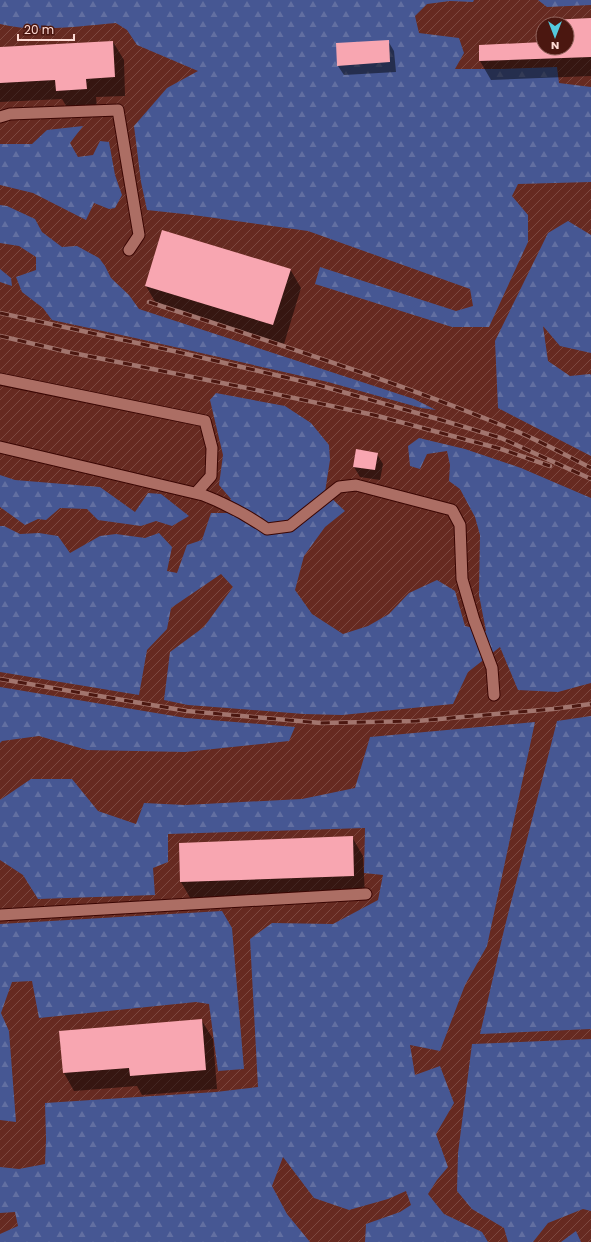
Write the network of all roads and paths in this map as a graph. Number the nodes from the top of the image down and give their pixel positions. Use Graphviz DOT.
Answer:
graph roads {
  1 [pos="0,117"];
  2 [pos="129,250"];
  3 [pos="0,379"];
  4 [pos="0,447"];
  5 [pos="196,493"];
  6 [pos="494,695"];
  7 [pos="366,894"];
  8 [pos="0,915"];
  1 -- 2 [label="lane"];
  3 -- 5 [label="lane"];
  4 -- 5 [label="lane"];
  5 -- 6 [label="lane"];
  7 -- 8 [label="lane"];
}
